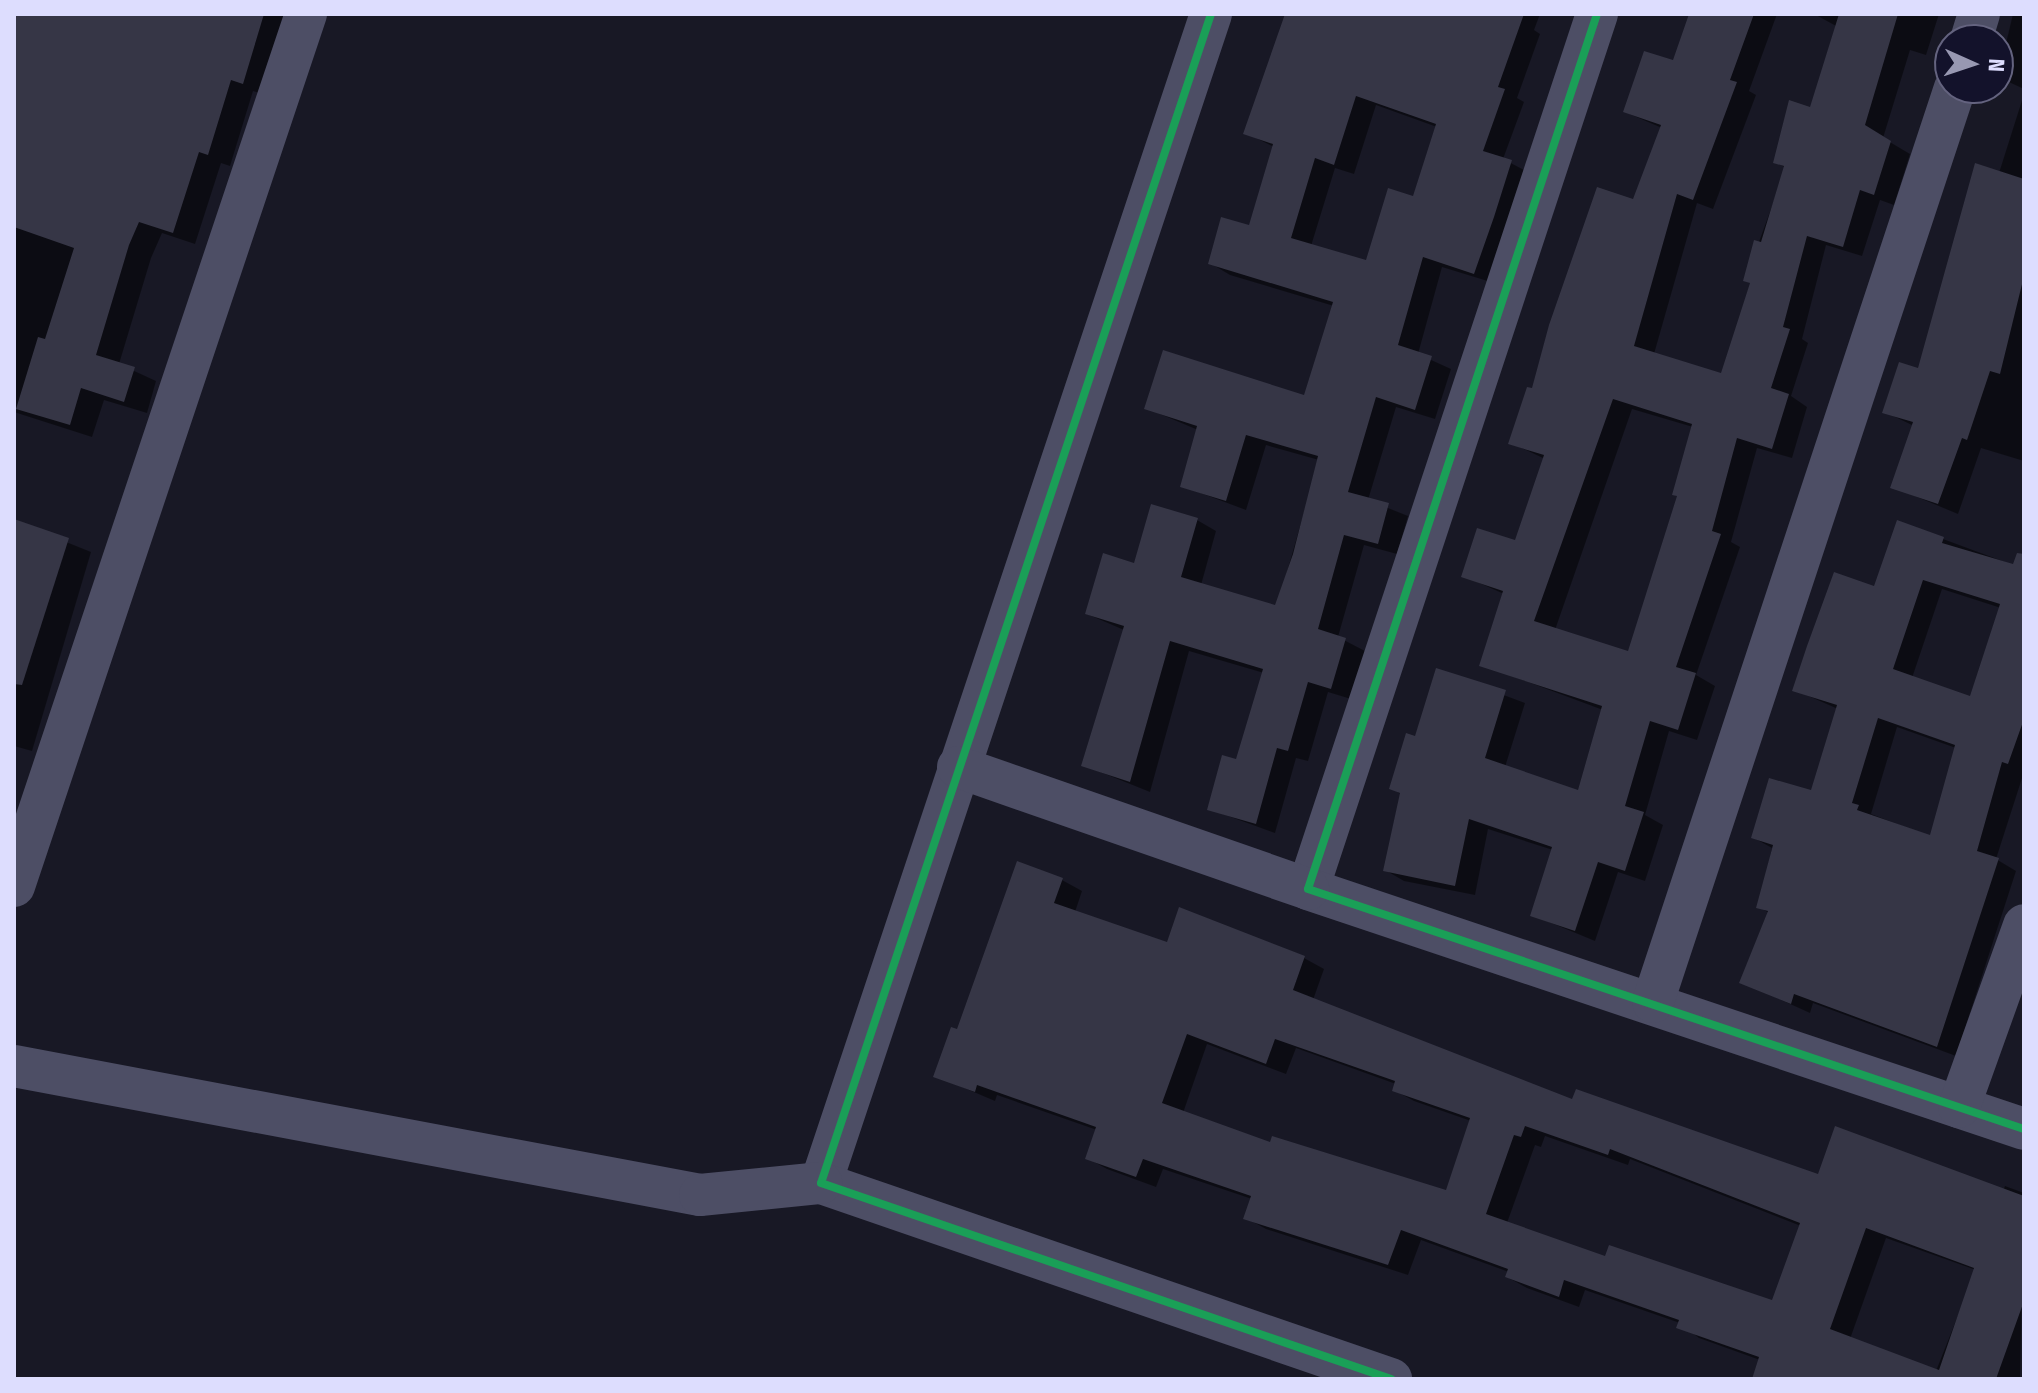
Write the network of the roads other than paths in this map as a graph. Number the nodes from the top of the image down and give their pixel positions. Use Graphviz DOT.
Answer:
graph roads {
  1 [pos="306,14"];
  2 [pos="1211,14"];
  3 [pos="1597,14"];
  4 [pos="1950,104"];
  5 [pos="958,767"];
  6 [pos="14,886"];
  7 [pos="1308,889"];
  8 [pos="2024,925"];
  9 [pos="1653,1002"];
  10 [pos="14,1066"];
  11 [pos="1959,1107"];
  12 [pos="2024,1129"];
  13 [pos="821,1183"];
  14 [pos="1391,1379"];
  1 -- 6 [label="street"];
  2 -- 5 [label="street"];
  3 -- 7 [label="street"];
  4 -- 9 [label="street"];
  5 -- 7 [label="street"];
  5 -- 13 [label="street"];
  7 -- 9 [label="street"];
  8 -- 11 [label="street"];
  9 -- 11 [label="street"];
  10 -- 13 [label="street"];
  11 -- 12 [label="street"];
  13 -- 14 [label="street"];
}
